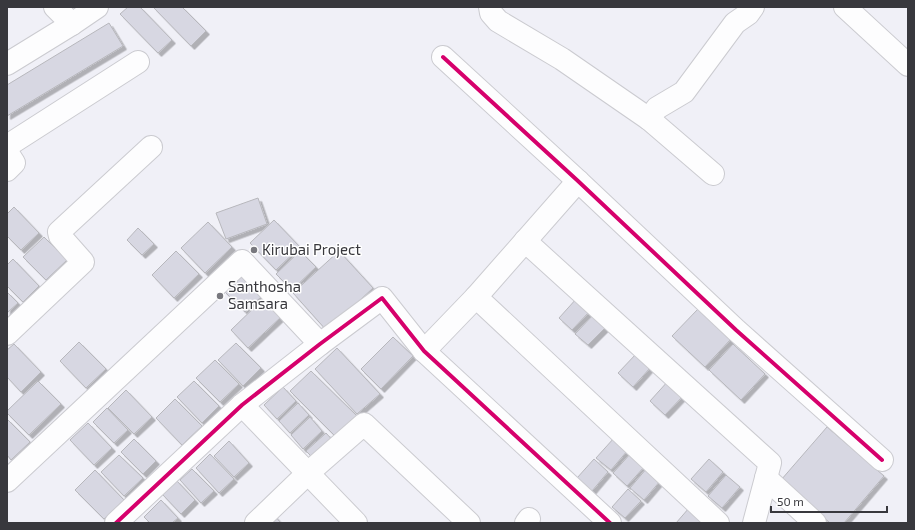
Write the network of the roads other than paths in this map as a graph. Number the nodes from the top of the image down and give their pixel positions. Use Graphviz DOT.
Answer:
graph roads {
  1 [pos="55,7"];
  2 [pos="97,7"];
  3 [pos="490,7"];
  4 [pos="753,7"];
  5 [pos="845,7"];
  6 [pos="72,24"];
  7 [pos="442,57"];
  8 [pos="138,62"];
  9 [pos="7,64"];
  10 [pos="908,65"];
  11 [pos="649,119"];
  12 [pos="7,146"];
  13 [pos="151,147"];
  14 [pos="7,152"];
  15 [pos="7,170"];
  16 [pos="713,174"];
  17 [pos="578,181"];
  18 [pos="525,240"];
  19 [pos="476,296"];
  20 [pos="7,334"];
  21 [pos="320,344"];
  22 [pos="424,351"];
  23 [pos="242,405"];
  24 [pos="882,460"];
  25 [pos="308,473"];
  26 [pos="766,478"];
  27 [pos="7,481"];
  28 [pos="116,523"];
  29 [pos="256,523"];
  30 [pos="356,523"];
  31 [pos="470,523"];
  32 [pos="610,523"];
  33 [pos="718,523"];
  34 [pos="754,523"];
  35 [pos="815,523"];
  1 -- 6 [label="street"];
  2 -- 6 [label="street"];
  3 -- 11 [label="street"];
  4 -- 11 [label="street"];
  5 -- 10 [label="street"];
  6 -- 9 [label="street"];
  7 -- 17 [label="street"];
  8 -- 12 [label="street"];
  11 -- 16 [label="street"];
  13 -- 20 [label="street"];
  14 -- 15 [label="street"];
  17 -- 18 [label="street"];
  17 -- 24 [label="street"];
  18 -- 19 [label="street"];
  18 -- 26 [label="street"];
  19 -- 22 [label="street"];
  19 -- 33 [label="street"];
  21 -- 22 [label="street"];
  21 -- 23 [label="street"];
  21 -- 27 [label="street"];
  22 -- 32 [label="street"];
  23 -- 25 [label="street"];
  23 -- 28 [label="street"];
  25 -- 29 [label="street"];
  25 -- 30 [label="street"];
  25 -- 31 [label="street"];
  26 -- 34 [label="street"];
  26 -- 35 [label="street"];
}
